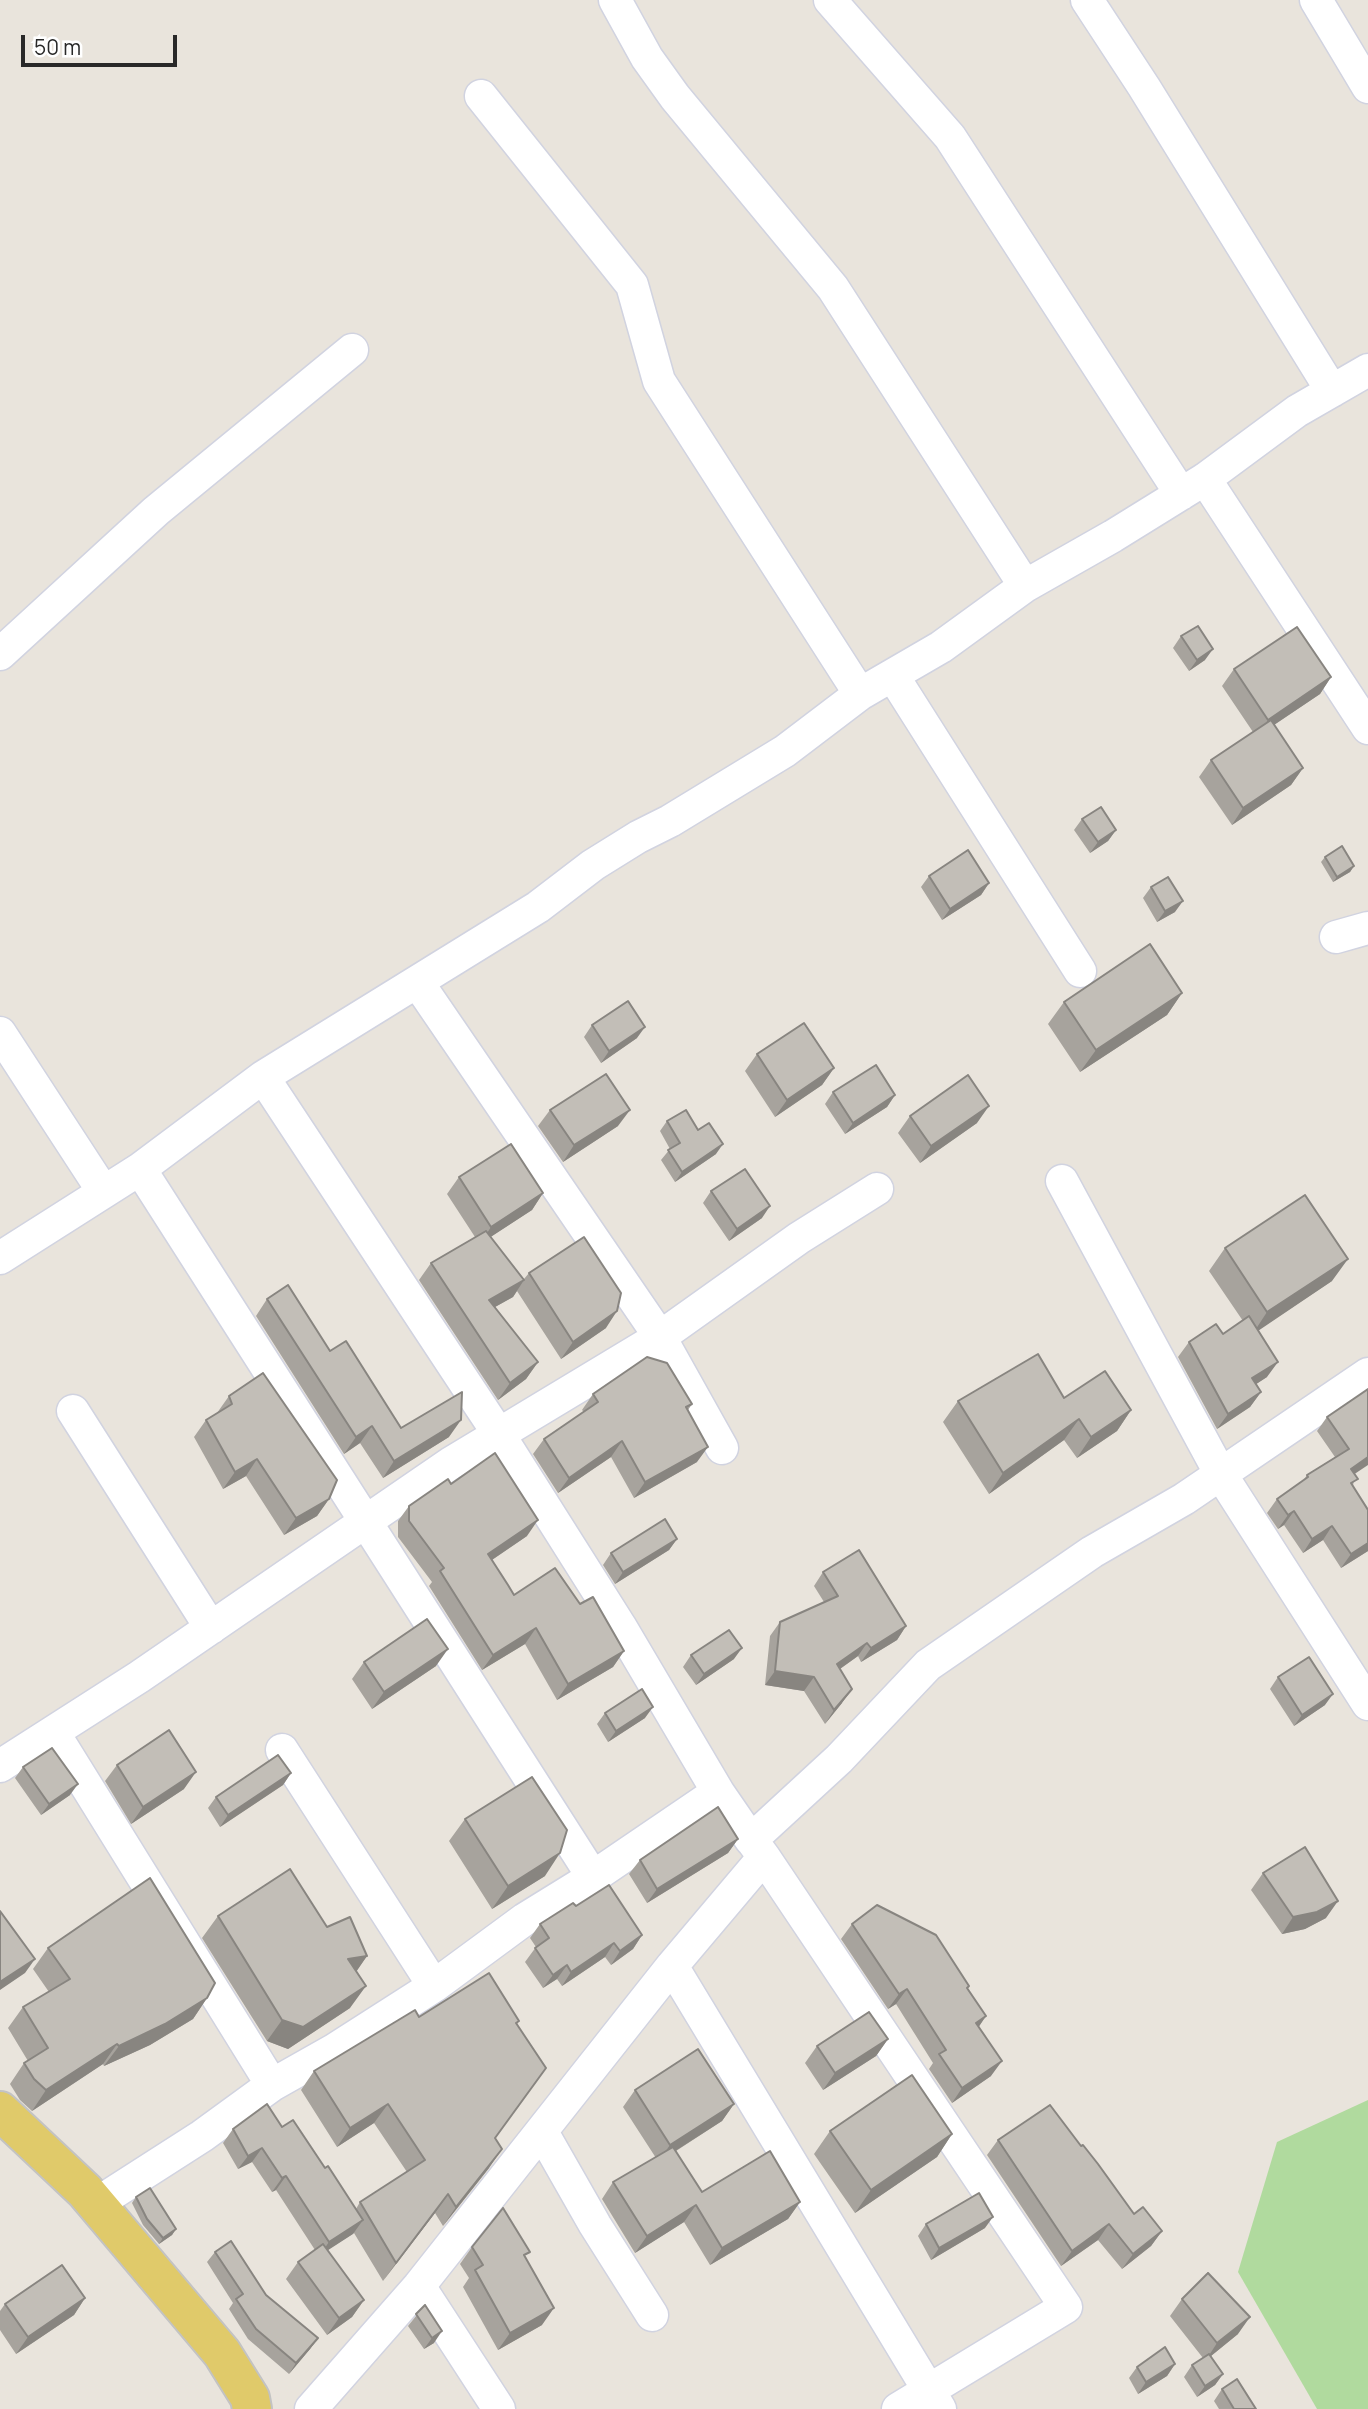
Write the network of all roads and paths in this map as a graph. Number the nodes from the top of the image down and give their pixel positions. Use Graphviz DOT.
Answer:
graph roads {
  1 [pos="615,0"];
  2 [pos="830,0"];
  3 [pos="1087,0"];
  4 [pos="1316,0"];
  5 [pos="1368,87"];
  6 [pos="481,96"];
  7 [pos="352,350"];
  8 [pos="1356,382"];
  9 [pos="1193,486"];
  10 [pos="1025,586"];
  11 [pos="0,654"];
  12 [pos="893,676"];
  13 [pos="860,694"];
  14 [pos="1368,728"];
  15 [pos="1368,928"];
  16 [pos="1336,937"];
  17 [pos="1080,971"];
  18 [pos="418,983"];
  19 [pos="0,1033"];
  20 [pos="263,1077"];
  21 [pos="140,1169"];
  22 [pos="1062,1181"];
  23 [pos="877,1189"];
  24 [pos="103,1191"];
  25 [pos="0,1258"];
  26 [pos="660,1338"];
  27 [pos="1368,1374"];
  28 [pos="73,1411"];
  29 [pos="498,1433"];
  30 [pos="722,1448"];
  31 [pos="1220,1473"];
  32 [pos="365,1521"];
  33 [pos="211,1628"];
  34 [pos="1368,1704"];
  35 [pos="53,1732"];
  36 [pos="282,1750"];
  37 [pos="0,1766"];
  38 [pos="718,1792"];
  39 [pos="758,1848"];
  40 [pos="593,1877"];
  41 [pos="672,1966"];
  42 [pos="434,1986"];
  43 [pos="272,2085"];
  44 [pos="0,2111"];
  45 [pos="542,2132"];
  46 [pos="96,2204"];
  47 [pos="419,2286"];
  48 [pos="652,2315"];
  49 [pos="935,2399"];
  50 [pos="252,2409"];
  51 [pos="311,2409"];
  52 [pos="499,2409"];
  53 [pos="898,2409"];
  1 -- 10 [label="street"];
  2 -- 9 [label="street"];
  3 -- 8 [label="street"];
  4 -- 5 [label="street"];
  6 -- 13 [label="street"];
  7 -- 11 [label="street"];
  8 -- 9 [label="street"];
  9 -- 10 [label="street"];
  9 -- 14 [label="street"];
  10 -- 12 [label="street"];
  12 -- 13 [label="street"];
  12 -- 17 [label="street"];
  13 -- 18 [label="street"];
  15 -- 16 [label="street"];
  18 -- 20 [label="street"];
  18 -- 26 [label="street"];
  19 -- 24 [label="street"];
  20 -- 21 [label="street"];
  20 -- 29 [label="street"];
  21 -- 24 [label="street"];
  21 -- 32 [label="street"];
  22 -- 31 [label="street"];
  23 -- 26 [label="street"];
  24 -- 25 [label="street"];
  26 -- 29 [label="street"];
  26 -- 30 [label="street"];
  27 -- 31 [label="street"];
  28 -- 33 [label="street"];
  29 -- 32 [label="street"];
  29 -- 38 [label="street"];
  31 -- 34 [label="street"];
  31 -- 39 [label="street"];
  32 -- 33 [label="street"];
  32 -- 40 [label="street"];
  33 -- 35 [label="street"];
  35 -- 37 [label="street"];
  35 -- 43 [label="street"];
  36 -- 42 [label="street"];
  38 -- 39 [label="street"];
  38 -- 40 [label="street"];
  39 -- 41 [label="street"];
  39 -- 49 [label="street"];
  40 -- 42 [label="street"];
  41 -- 45 [label="street"];
  41 -- 49 [label="street"];
  42 -- 43 [label="street"];
  43 -- 46 [label="street"];
  44 -- 46 [label="main road"];
  45 -- 47 [label="street"];
  45 -- 48 [label="street"];
  46 -- 50 [label="main road"];
  47 -- 51 [label="street"];
  47 -- 52 [label="street"];
  49 -- 53 [label="street"];
}
